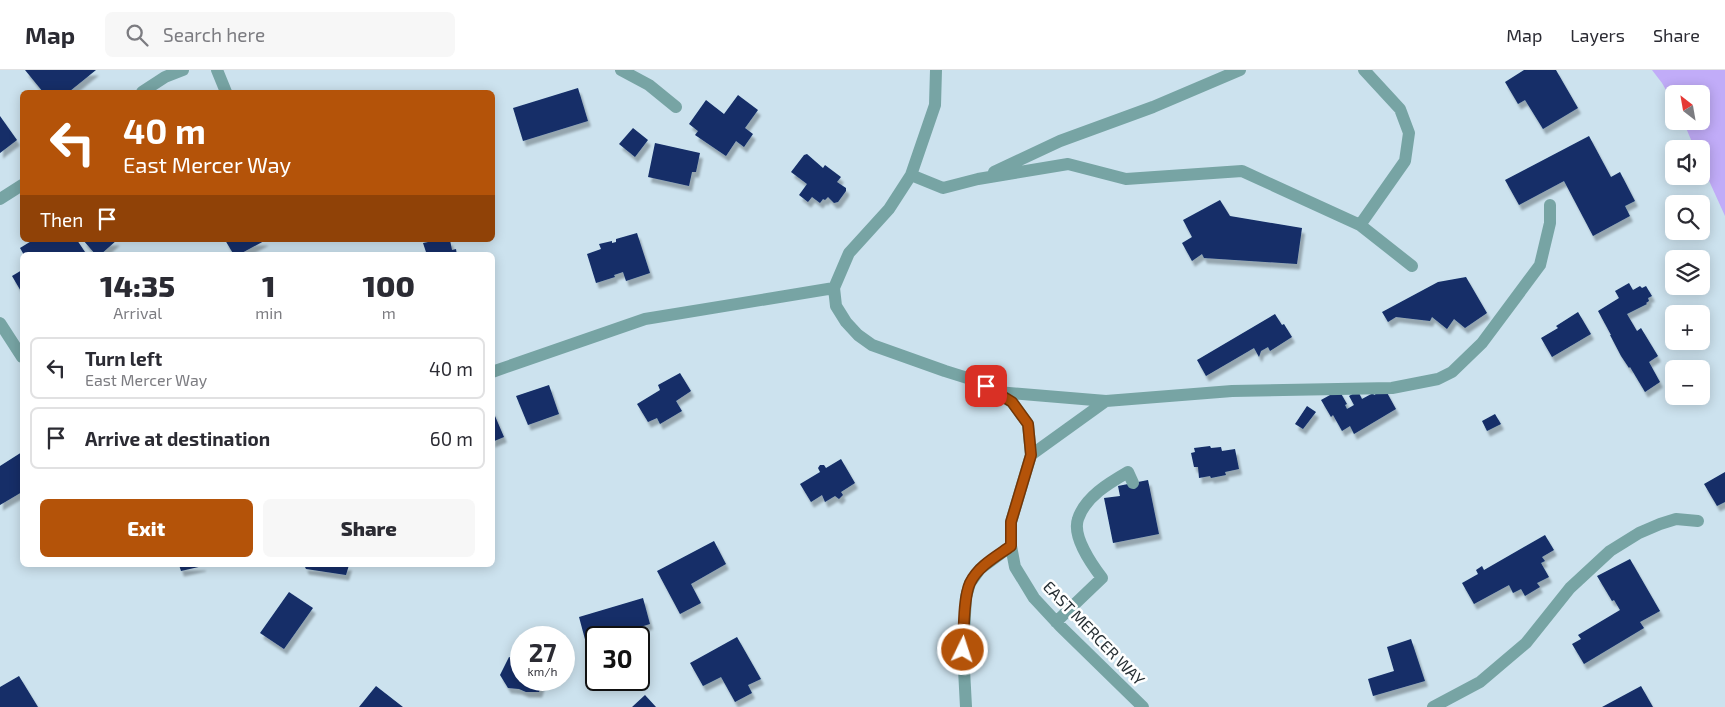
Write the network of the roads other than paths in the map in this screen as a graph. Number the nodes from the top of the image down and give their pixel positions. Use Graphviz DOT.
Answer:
graph roads {
  1 [pos="183,70"];
  2 [pos="217,70"];
  3 [pos="621,70"];
  4 [pos="936,70"];
  5 [pos="1240,70"];
  6 [pos="1364,70"];
  7 [pos="145,90"];
  8 [pos="225,90"];
  9 [pos="676,107"];
  10 [pos="911,175"];
  11 [pos="978,179"];
  12 [pos="20,186"];
  13 [pos="0,200"];
  14 [pos="1550,205"];
  15 [pos="1360,225"];
  16 [pos="1412,266"];
  17 [pos="834,288"];
  18 [pos="0,323"];
  19 [pos="20,354"];
  20 [pos="495,371"];
  21 [pos="995,391"];
  22 [pos="1106,401"];
  23 [pos="1031,455"];
  24 [pos="1133,483"];
  25 [pos="1698,521"];
  26 [pos="1011,546"];
  27 [pos="1056,622"];
  28 [pos="1144,706"];
  29 [pos="966,707"];
  30 [pos="1433,707"];
  1 -- 7 [label="street"];
  2 -- 8 [label="street"];
  3 -- 9 [label="street"];
  4 -- 10 [label="street"];
  5 -- 11 [label="street"];
  6 -- 15 [label="street"];
  10 -- 11 [label="street"];
  10 -- 17 [label="street"];
  11 -- 15 [label="street"];
  12 -- 13 [label="street"];
  14 -- 22 [label="street"];
  15 -- 16 [label="street"];
  17 -- 20 [label="street"];
  17 -- 21 [label="street, EAST MERCER WAY"];
  18 -- 19 [label="street"];
  21 -- 22 [label="street"];
  21 -- 23 [label="street, EAST MERCER WAY"];
  22 -- 23 [label="street"];
  23 -- 26 [label="street, EAST MERCER WAY"];
  24 -- 27 [label="street"];
  25 -- 30 [label="street"];
  26 -- 27 [label="street, EAST MERCER WAY"];
  26 -- 29 [label="street"];
  27 -- 28 [label="street, EAST MERCER WAY"];
}
